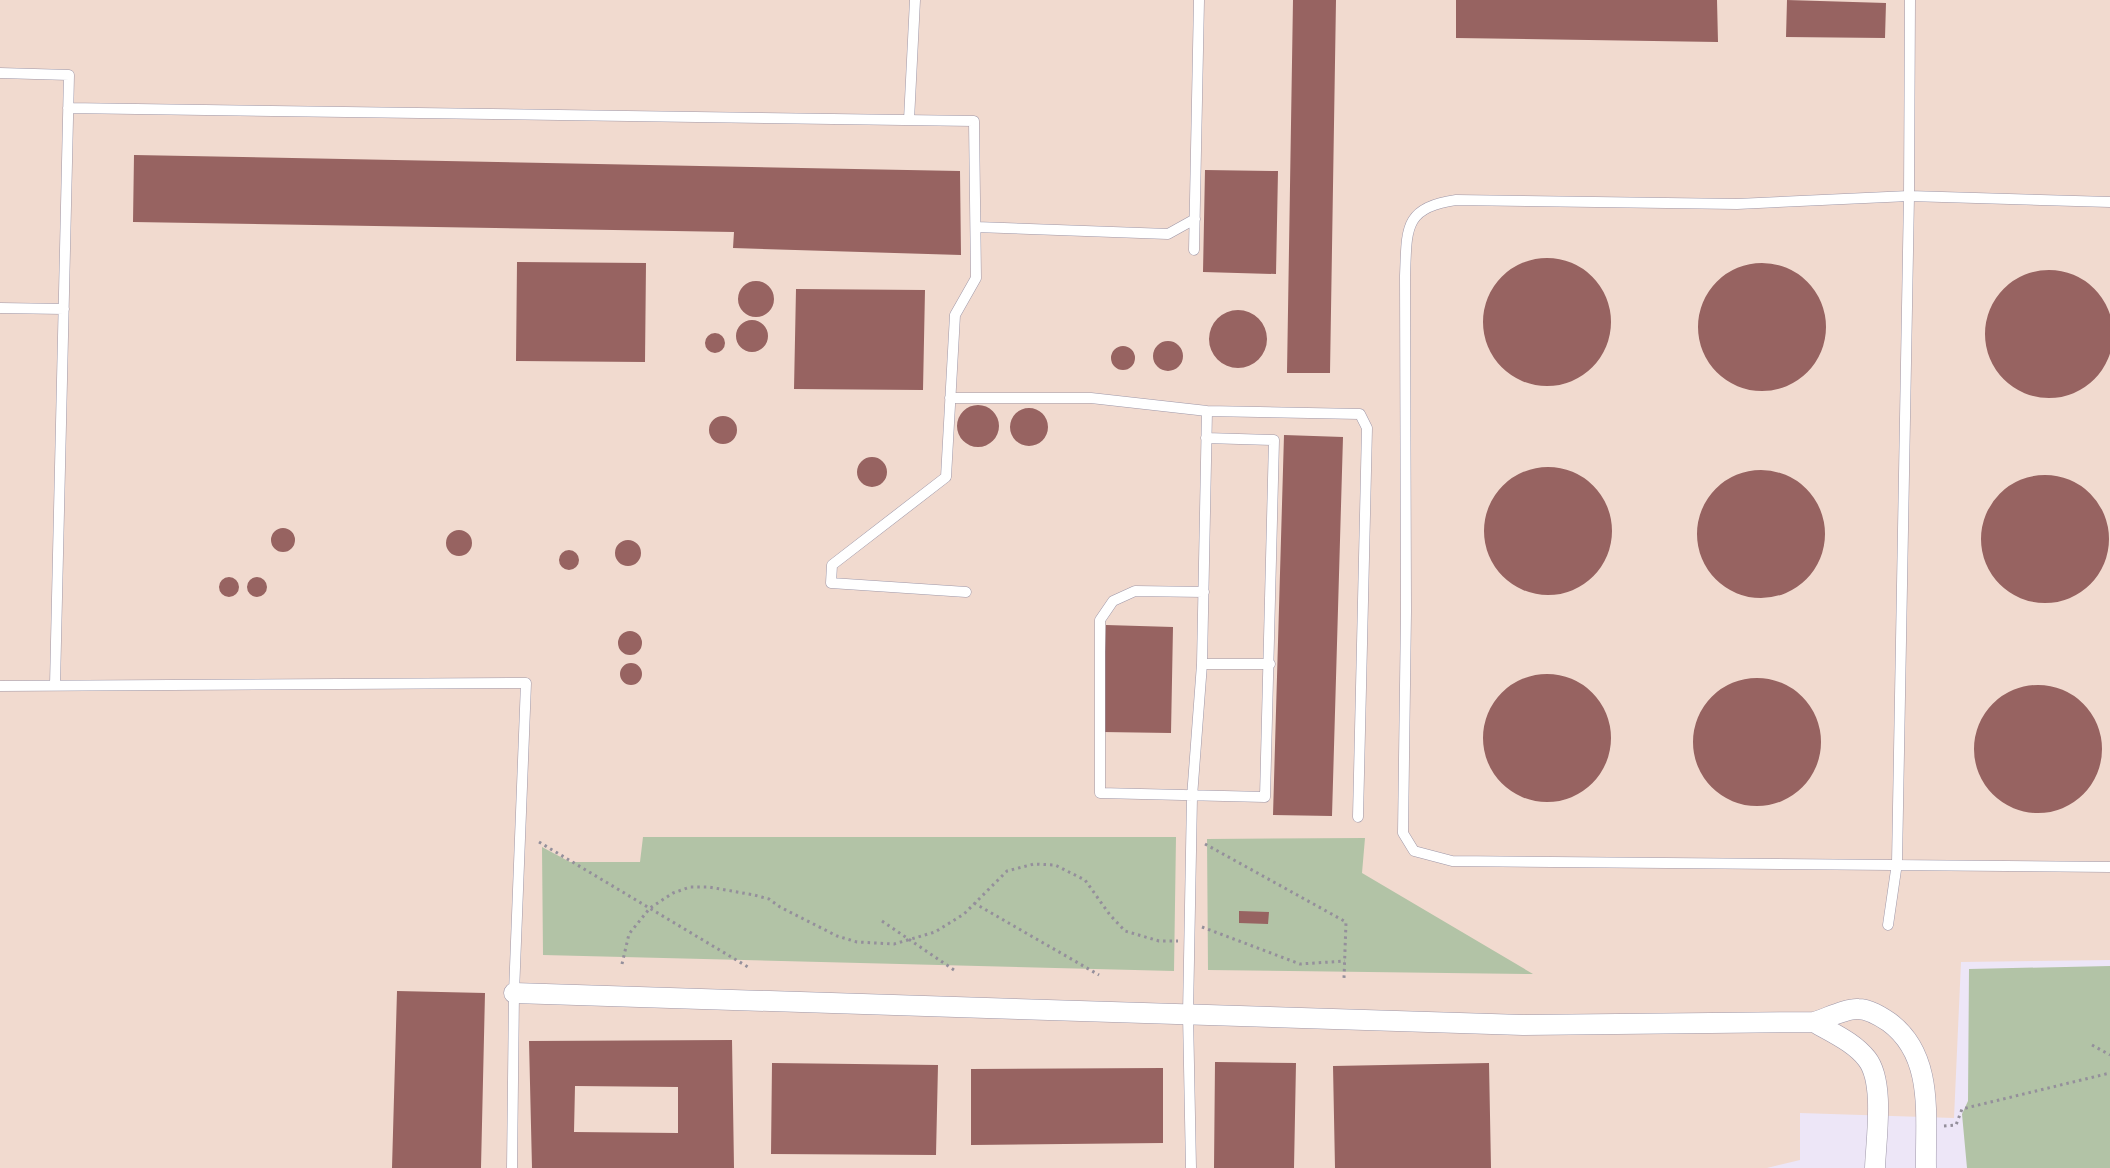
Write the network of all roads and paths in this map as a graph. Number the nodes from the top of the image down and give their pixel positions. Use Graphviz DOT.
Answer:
graph roads {
  1 [pos="915,0"];
  2 [pos="1199,0"];
  3 [pos="1910,0"];
  4 [pos="0,73"];
  5 [pos="68,108"];
  6 [pos="909,120"];
  7 [pos="1909,196"];
  8 [pos="2110,202"];
  9 [pos="1195,219"];
  10 [pos="976,227"];
  11 [pos="1194,250"];
  12 [pos="0,308"];
  13 [pos="64,309"];
  14 [pos="950,398"];
  15 [pos="1207,411"];
  16 [pos="1206,438"];
  17 [pos="966,592"];
  18 [pos="1204,592"];
  19 [pos="1202,664"];
  20 [pos="1270,664"];
  21 [pos="55,685"];
  22 [pos="0,686"];
  23 [pos="1192,797"];
  24 [pos="1358,816"];
  25 [pos="539,842"];
  26 [pos="1200,842"];
  27 [pos="1897,863"];
  28 [pos="2110,867"];
  29 [pos="974,903"];
  30 [pos="650,908"];
  31 [pos="882,921"];
  32 [pos="1888,925"];
  33 [pos="1199,926"];
  34 [pos="911,940"];
  35 [pos="1178,941"];
  36 [pos="1345,961"];
  37 [pos="622,964"];
  38 [pos="748,967"];
  39 [pos="957,972"];
  40 [pos="1099,975"];
  41 [pos="1344,978"];
  42 [pos="514,993"];
  43 [pos="1188,1014"];
  44 [pos="1814,1022"];
  45 [pos="2092,1045"];
  46 [pos="2110,1055"];
  47 [pos="2110,1073"];
  48 [pos="1925,1127"];
  49 [pos="512,1168"];
  50 [pos="1191,1168"];
  51 [pos="1875,1168"];
  52 [pos="1926,1168"];
  1 -- 6 [label="lane"];
  2 -- 9 [label="lane"];
  3 -- 7 [label="lane"];
  4 -- 5 [label="lane"];
  5 -- 6 [label="lane"];
  5 -- 13 [label="lane"];
  6 -- 10 [label="lane"];
  7 -- 8 [label="lane"];
  7 -- 27 [label="lane"];
  7 -- 27 [label="lane"];
  9 -- 10 [label="lane"];
  9 -- 11 [label="lane"];
  10 -- 14 [label="lane"];
  12 -- 13 [label="lane"];
  13 -- 21 [label="lane"];
  14 -- 15 [label="lane"];
  14 -- 17 [label="lane"];
  15 -- 16 [label="lane"];
  15 -- 24 [label="lane"];
  16 -- 18 [label="lane"];
  16 -- 20 [label="lane"];
  18 -- 19 [label="lane"];
  18 -- 23 [label="lane"];
  19 -- 20 [label="lane"];
  19 -- 23 [label="lane"];
  20 -- 23 [label="lane"];
  21 -- 22 [label="lane"];
  21 -- 42 [label="lane"];
  23 -- 43 [label="lane"];
  25 -- 30 [label="path"];
  26 -- 36 [label="path"];
  27 -- 28 [label="lane"];
  27 -- 32 [label="lane"];
  29 -- 34 [label="path"];
  29 -- 35 [label="path"];
  29 -- 40 [label="path"];
  30 -- 34 [label="path"];
  30 -- 37 [label="path"];
  30 -- 38 [label="path"];
  31 -- 34 [label="path"];
  33 -- 36 [label="path"];
  34 -- 39 [label="path"];
  36 -- 41 [label="path"];
  42 -- 43 [label="street"];
  42 -- 49 [label="lane"];
  43 -- 44 [label="street"];
  43 -- 50 [label="lane"];
  44 -- 48 [label="street"];
  44 -- 51 [label="street"];
  45 -- 46 [label="path"];
  47 -- 48 [label="path"];
  48 -- 52 [label="street"];
}
